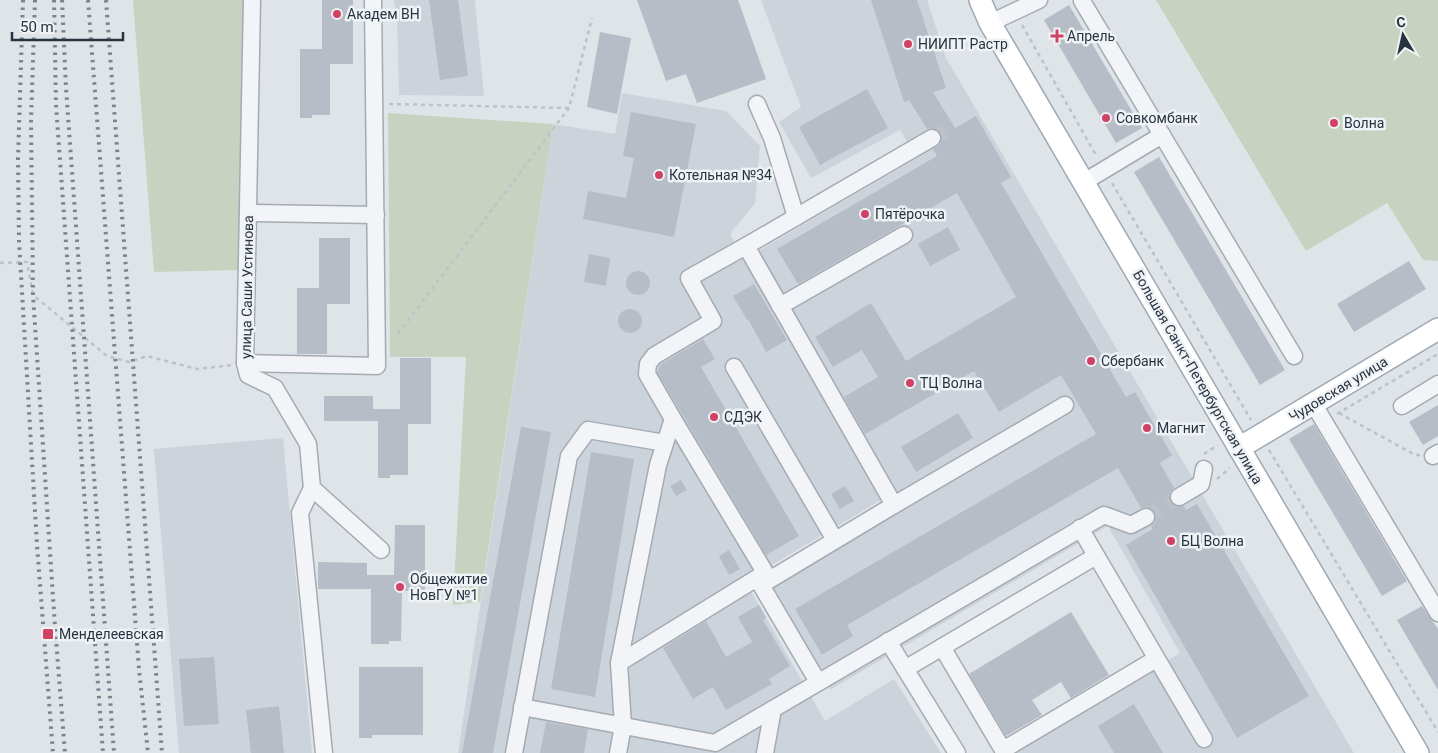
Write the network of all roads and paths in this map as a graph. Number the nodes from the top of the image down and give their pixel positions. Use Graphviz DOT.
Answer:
graph roads {
  1 [pos="252,0"];
  2 [pos="372,0"];
  3 [pos="980,0"];
  4 [pos="1039,0"];
  5 [pos="1082,1"];
  6 [pos="1014,12"];
  7 [pos="592,18"];
  8 [pos="990,23"];
  9 [pos="374,104"];
  10 [pos="757,104"];
  11 [pos="569,108"];
  12 [pos="1162,136"];
  13 [pos="932,138"];
  14 [pos="1104,170"];
  15 [pos="1084,182"];
  16 [pos="248,213"];
  17 [pos="376,214"];
  18 [pos="796,217"];
  19 [pos="904,234"];
  20 [pos="746,246"];
  21 [pos="0,263"];
  22 [pos="780,306"];
  23 [pos="1438,329"];
  24 [pos="398,334"];
  25 [pos="1294,356"];
  26 [pos="246,363"];
  27 [pos="734,367"];
  28 [pos="1438,384"];
  29 [pos="1313,403"];
  30 [pos="1065,406"];
  31 [pos="1402,406"];
  32 [pos="1340,413"];
  33 [pos="673,419"];
  34 [pos="1261,435"];
  35 [pos="666,443"];
  36 [pos="1239,448"];
  37 [pos="1436,454"];
  38 [pos="1204,468"];
  39 [pos="312,488"];
  40 [pos="1179,497"];
  41 [pos="894,505"];
  42 [pos="1146,517"];
  43 [pos="1080,528"];
  44 [pos="835,540"];
  45 [pos="381,550"];
  46 [pos="1096,556"];
  47 [pos="767,576"];
  48 [pos="1438,613"];
  49 [pos="888,641"];
  50 [pos="942,647"];
  51 [pos="1156,659"];
  52 [pos="619,662"];
  53 [pos="905,669"];
  54 [pos="818,682"];
  55 [pos="522,707"];
  56 [pos="773,709"];
  57 [pos="622,726"];
  58 [pos="1438,732"];
  59 [pos="1204,739"];
  60 [pos="714,748"];
  61 [pos="324,753"];
  62 [pos="514,753"];
  63 [pos="618,753"];
  64 [pos="765,753"];
  65 [pos="958,753"];
  66 [pos="1418,753"];
  1 -- 16 [label="street, улица Саши Устинова"];
  2 -- 9 [label="street"];
  3 -- 8 [label="main road, Большая Санкт-Петербургская улица"];
  4 -- 6 [label="street"];
  5 -- 12 [label="street"];
  6 -- 8 [label="street"];
  6 -- 14 [label="path"];
  7 -- 11 [label="path"];
  8 -- 15 [label="main road, Большая Санкт-Петербургская улица"];
  9 -- 11 [label="path"];
  9 -- 17 [label="street"];
  10 -- 18 [label="street"];
  11 -- 24 [label="path"];
  12 -- 14 [label="street"];
  12 -- 25 [label="street"];
  13 -- 18 [label="street"];
  14 -- 15 [label="street"];
  14 -- 34 [label="path"];
  15 -- 36 [label="main road, Большая Санкт-Петербургская улица"];
  16 -- 17 [label="street"];
  16 -- 26 [label="street, улица Саши Устинова"];
  17 -- 26 [label="street"];
  18 -- 20 [label="street"];
  19 -- 22 [label="street"];
  20 -- 22 [label="street"];
  20 -- 33 [label="street"];
  21 -- 26 [label="path"];
  22 -- 41 [label="street"];
  23 -- 29 [label="main road, Чудовская улица"];
  26 -- 39 [label="street, улица Саши Устинова"];
  27 -- 44 [label="street"];
  28 -- 31 [label="street"];
  29 -- 34 [label="main road, Чудовская улица"];
  29 -- 48 [label="street"];
  30 -- 41 [label="street"];
  32 -- 37 [label="path"];
  33 -- 35 [label="street"];
  33 -- 47 [label="street"];
  34 -- 36 [label="main road, Чудовская улица"];
  34 -- 58 [label="path"];
  35 -- 52 [label="street"];
  35 -- 55 [label="street"];
  36 -- 66 [label="main road, Большая Санкт-Петербургская улица"];
  38 -- 40 [label="street"];
  39 -- 45 [label="street"];
  39 -- 61 [label="street"];
  41 -- 44 [label="street"];
  42 -- 43 [label="street"];
  43 -- 46 [label="street"];
  43 -- 49 [label="street"];
  44 -- 47 [label="street"];
  46 -- 50 [label="street"];
  46 -- 51 [label="street"];
  47 -- 52 [label="street"];
  47 -- 54 [label="street"];
  49 -- 53 [label="street"];
  49 -- 54 [label="street"];
  50 -- 51 [label="street"];
  50 -- 53 [label="street"];
  51 -- 59 [label="street"];
  52 -- 57 [label="street"];
  53 -- 65 [label="street"];
  54 -- 56 [label="street"];
  55 -- 57 [label="street"];
  55 -- 62 [label="street"];
  56 -- 60 [label="street"];
  56 -- 64 [label="street"];
  57 -- 60 [label="street"];
  57 -- 63 [label="street"];
}
